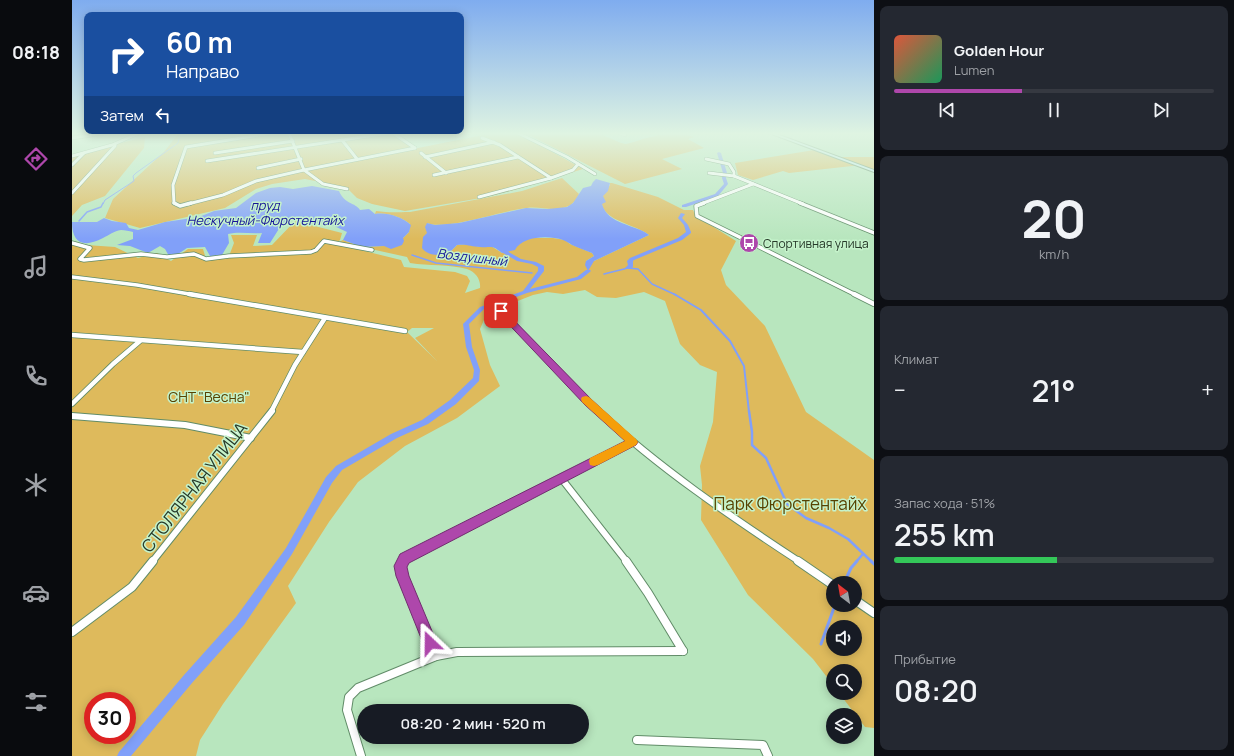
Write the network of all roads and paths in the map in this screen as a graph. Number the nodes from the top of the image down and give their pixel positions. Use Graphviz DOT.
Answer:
graph roads {
  1 [pos="95,168"];
  2 [pos="178,168"];
  3 [pos="312,168"];
  4 [pos="440,168"];
  5 [pos="467,168"];
  6 [pos="536,168"];
  7 [pos="574,168"];
  8 [pos="585,168"];
  9 [pos="732,168"];
  10 [pos="304,170"];
  11 [pos="446,173"];
  12 [pos="709,173"];
  13 [pos="595,174"];
  14 [pos="434,175"];
  15 [pos="734,176"];
  16 [pos="551,178"];
  17 [pos="753,184"];
  18 [pos="347,189"];
  19 [pos="72,193"];
  20 [pos="478,197"];
  21 [pos="874,233"];
  22 [pos="72,243"];
  23 [pos="372,250"];
  24 [pos="72,277"];
  25 [pos="874,304"];
  26 [pos="501,311"];
  27 [pos="325,318"];
  28 [pos="405,331"];
  29 [pos="72,335"];
  30 [pos="140,341"];
  31 [pos="303,352"];
  32 [pos="72,404"];
  33 [pos="72,416"];
  34 [pos="251,438"];
  35 [pos="633,442"];
  36 [pos="561,478"];
  37 [pos="826,580"];
  38 [pos="862,605"];
  39 [pos="874,613"];
  40 [pos="72,632"];
  41 [pos="436,656"];
  42 [pos="637,740"];
  43 [pos="361,756"];
  44 [pos="768,756"];
  1 -- 19 [label="street"];
  2 -- 10 [label="street"];
  3 -- 10 [label="street"];
  4 -- 11 [label="street"];
  5 -- 11 [label="street"];
  6 -- 16 [label="street"];
  7 -- 16 [label="street"];
  8 -- 13 [label="street"];
  9 -- 15 [label="street"];
  10 -- 18 [label="street"];
  11 -- 14 [label="street"];
  12 -- 15 [label="street"];
  15 -- 17 [label="street"];
  16 -- 20 [label="street"];
  17 -- 21 [label="street"];
  17 -- 25 [label="street"];
  22 -- 23 [label="street"];
  24 -- 27 [label="street"];
  26 -- 35 [label="street"];
  27 -- 28 [label="street"];
  27 -- 31 [label="street, СТОЛЯРНАЯ УЛИЦА"];
  29 -- 30 [label="street"];
  30 -- 31 [label="street"];
  30 -- 32 [label="street"];
  31 -- 34 [label="street, СТОЛЯРНАЯ УЛИЦА"];
  33 -- 34 [label="street"];
  34 -- 40 [label="street, СТОЛЯРНАЯ УЛИЦА"];
  35 -- 36 [label="street"];
  35 -- 37 [label="street"];
  36 -- 41 [label="street"];
  36 -- 41 [label="street"];
  38 -- 39 [label="street"];
  41 -- 43 [label="street"];
  42 -- 44 [label="street"];
}
